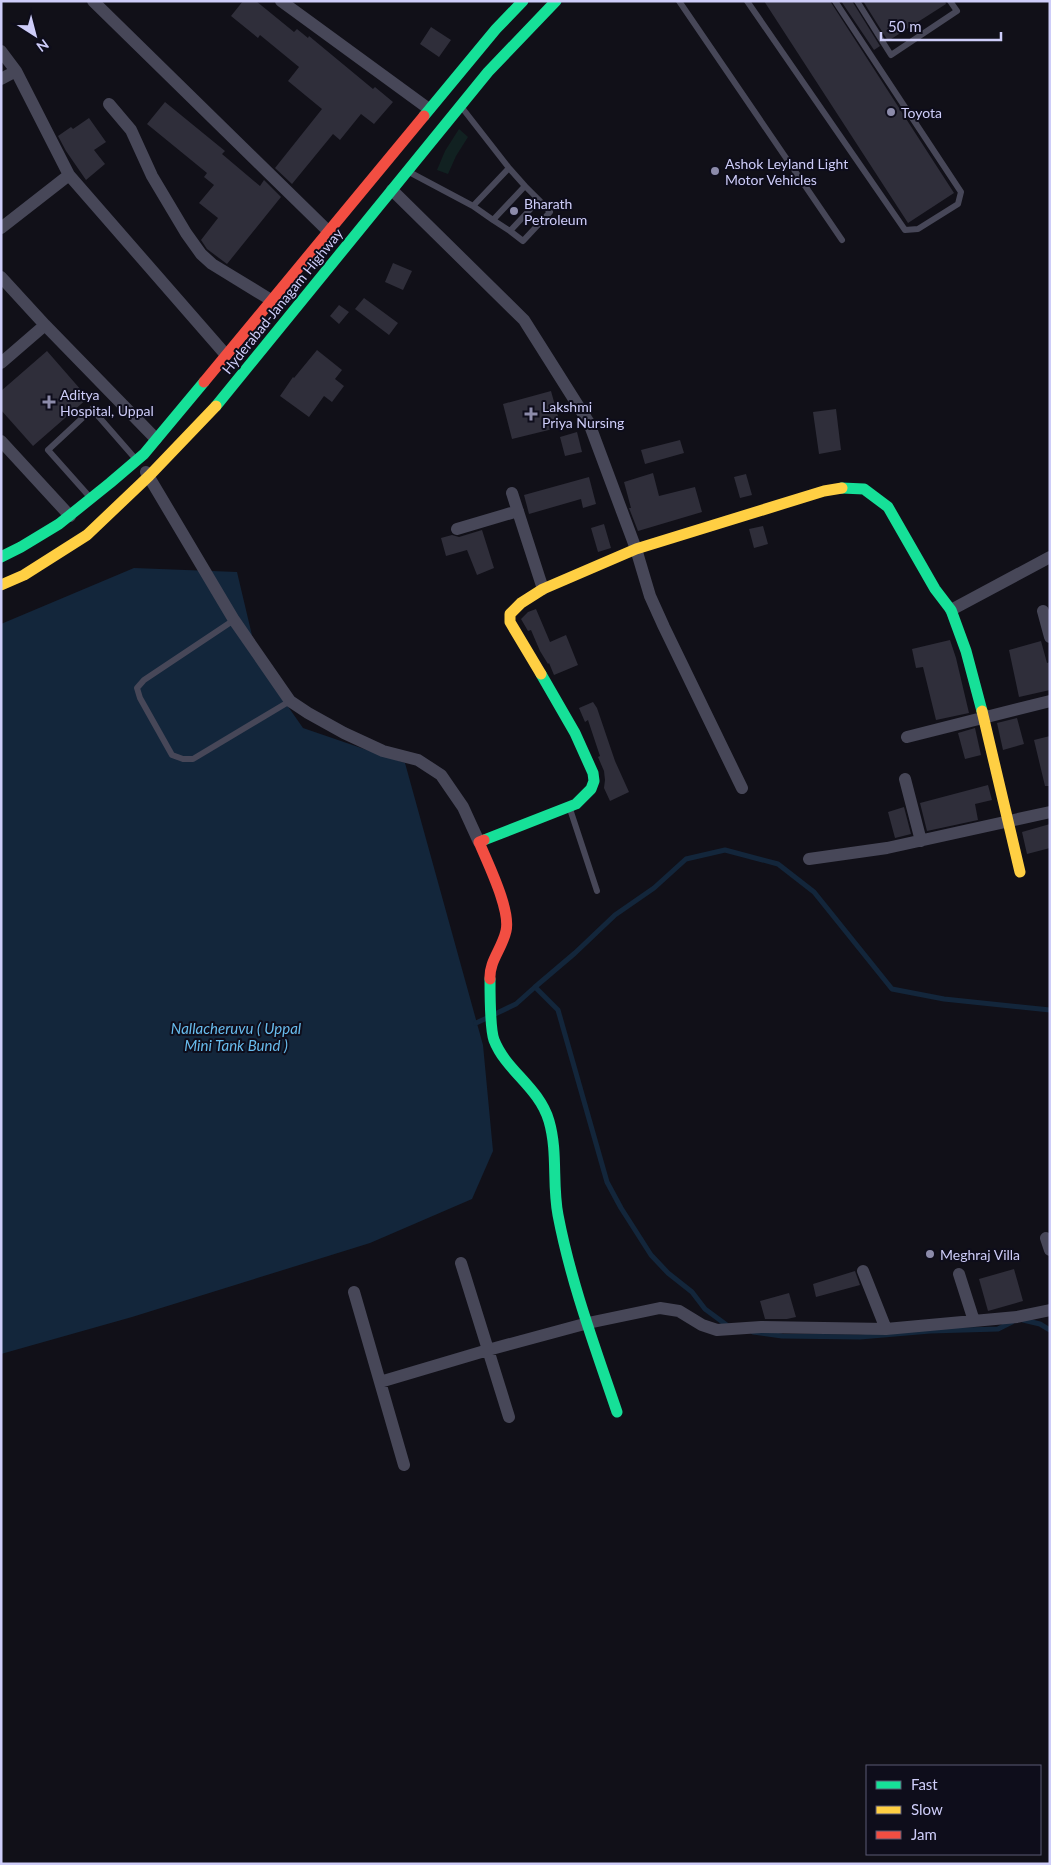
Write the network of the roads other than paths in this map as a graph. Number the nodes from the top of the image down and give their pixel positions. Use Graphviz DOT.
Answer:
graph roads {
  1 [pos="94,1"];
  2 [pos="281,1"];
  3 [pos="523,1"];
  4 [pos="556,1"];
  5 [pos="679,1"];
  6 [pos="747,1"];
  7 [pos="835,1"];
  8 [pos="856,1"];
  9 [pos="950,1"];
  10 [pos="1,51"];
  11 [pos="16,71"];
  12 [pos="1,79"];
  13 [pos="109,104"];
  14 [pos="461,106"];
  15 [pos="429,109"];
  16 [pos="510,168"];
  17 [pos="407,172"];
  18 [pos="69,176"];
  19 [pos="525,186"];
  20 [pos="392,190"];
  21 [pos="540,200"];
  22 [pos="473,206"];
  23 [pos="493,220"];
  24 [pos="1,228"];
  25 [pos="328,231"];
  26 [pos="510,231"];
  27 [pos="842,240"];
  28 [pos="1,276"];
  29 [pos="271,300"];
  30 [pos="45,325"];
  31 [pos="226,355"];
  32 [pos="1,364"];
  33 [pos="156,439"];
  34 [pos="1,441"];
  35 [pos="137,460"];
  36 [pos="150,476"];
  37 [pos="512,492"];
  38 [pos="92,500"];
  39 [pos="518,512"];
  40 [pos="70,516"];
  41 [pos="457,529"];
  42 [pos="636,549"];
  43 [pos="1,557"];
  44 [pos="1050,557"];
  45 [pos="1,585"];
  46 [pos="543,589"];
  47 [pos="951,610"];
  48 [pos="1043,611"];
  49 [pos="234,620"];
  50 [pos="1050,637"];
  51 [pos="290,700"];
  52 [pos="1050,701"];
  53 [pos="984,718"];
  54 [pos="907,737"];
  55 [pos="904,779"];
  56 [pos="742,788"];
  57 [pos="569,807"];
  58 [pos="1050,812"];
  59 [pos="1008,821"];
  60 [pos="921,841"];
  61 [pos="478,842"];
  62 [pos="809,859"];
  63 [pos="1020,872"];
  64 [pos="597,891"];
  65 [pos="1046,1238"];
  66 [pos="1050,1250"];
  67 [pos="461,1263"];
  68 [pos="863,1271"];
  69 [pos="959,1274"];
  70 [pos="354,1292"];
  71 [pos="1050,1310"];
  72 [pos="974,1321"];
  73 [pos="588,1323"];
  74 [pos="886,1330"];
  75 [pos="488,1350"];
  76 [pos="380,1382"];
  77 [pos="617,1412"];
  78 [pos="509,1417"];
  79 [pos="404,1465"];
  1 -- 25 [label="street"];
  2 -- 15 [label="street"];
  3 -- 15 [label="main road, Hyderabad-Janagam Highway"];
  4 -- 14 [label="main road, Hyderabad-Janagam Highway"];
  5 -- 27 [label="lane"];
  6 -- 7 [label="lane"];
  8 -- 9 [label="lane"];
  10 -- 11 [label="street"];
  11 -- 12 [label="street"];
  11 -- 18 [label="street"];
  13 -- 29 [label="street"];
  14 -- 16 [label="lane"];
  14 -- 17 [label="main road, Hyderabad-Janagam Highway"];
  15 -- 25 [label="main road, Hyderabad-Janagam Highway"];
  16 -- 19 [label="lane"];
  16 -- 22 [label="lane"];
  17 -- 20 [label="main road, Hyderabad-Janagam Highway"];
  17 -- 22 [label="lane"];
  18 -- 24 [label="street"];
  18 -- 31 [label="street"];
  19 -- 21 [label="lane"];
  19 -- 23 [label="lane"];
  20 -- 36 [label="main road, Hyderabad-Janagam Highway"];
  20 -- 42 [label="street"];
  21 -- 26 [label="lane"];
  21 -- 26 [label="lane"];
  22 -- 23 [label="lane"];
  23 -- 26 [label="lane"];
  25 -- 29 [label="main road, Hyderabad-Janagam Highway"];
  28 -- 30 [label="street"];
  29 -- 31 [label="main road, Hyderabad-Janagam Highway"];
  30 -- 32 [label="street"];
  30 -- 33 [label="street"];
  31 -- 33 [label="main road, Hyderabad-Janagam Highway"];
  33 -- 35 [label="main road, Hyderabad-Janagam Highway"];
  34 -- 40 [label="street"];
  35 -- 36 [label="street"];
  35 -- 38 [label="main road, Hyderabad-Janagam Highway"];
  35 -- 38 [label="lane"];
  36 -- 45 [label="main road, Hyderabad-Janagam Highway"];
  36 -- 49 [label="street"];
  37 -- 39 [label="street"];
  38 -- 40 [label="main road, Hyderabad-Janagam Highway"];
  39 -- 41 [label="street"];
  39 -- 46 [label="street"];
  40 -- 43 [label="main road, Hyderabad-Janagam Highway"];
  42 -- 46 [label="main road"];
  42 -- 47 [label="main road"];
  42 -- 56 [label="street"];
  44 -- 47 [label="street"];
  46 -- 57 [label="main road"];
  47 -- 53 [label="main road"];
  48 -- 50 [label="street"];
  49 -- 51 [label="street"];
  49 -- 51 [label="lane"];
  51 -- 61 [label="street"];
  52 -- 53 [label="street"];
  53 -- 54 [label="street"];
  53 -- 59 [label="main road"];
  55 -- 60 [label="street"];
  57 -- 61 [label="main road"];
  57 -- 64 [label="lane"];
  58 -- 59 [label="street"];
  59 -- 60 [label="street"];
  59 -- 63 [label="main road"];
  60 -- 62 [label="street"];
  61 -- 73 [label="main road"];
  65 -- 66 [label="street"];
  67 -- 75 [label="street"];
  68 -- 74 [label="street"];
  69 -- 72 [label="street"];
  70 -- 76 [label="street"];
  71 -- 72 [label="street"];
  72 -- 74 [label="street"];
  73 -- 74 [label="street"];
  73 -- 75 [label="street"];
  73 -- 77 [label="main road"];
  75 -- 76 [label="street"];
  75 -- 78 [label="street"];
  76 -- 79 [label="street"];
}
